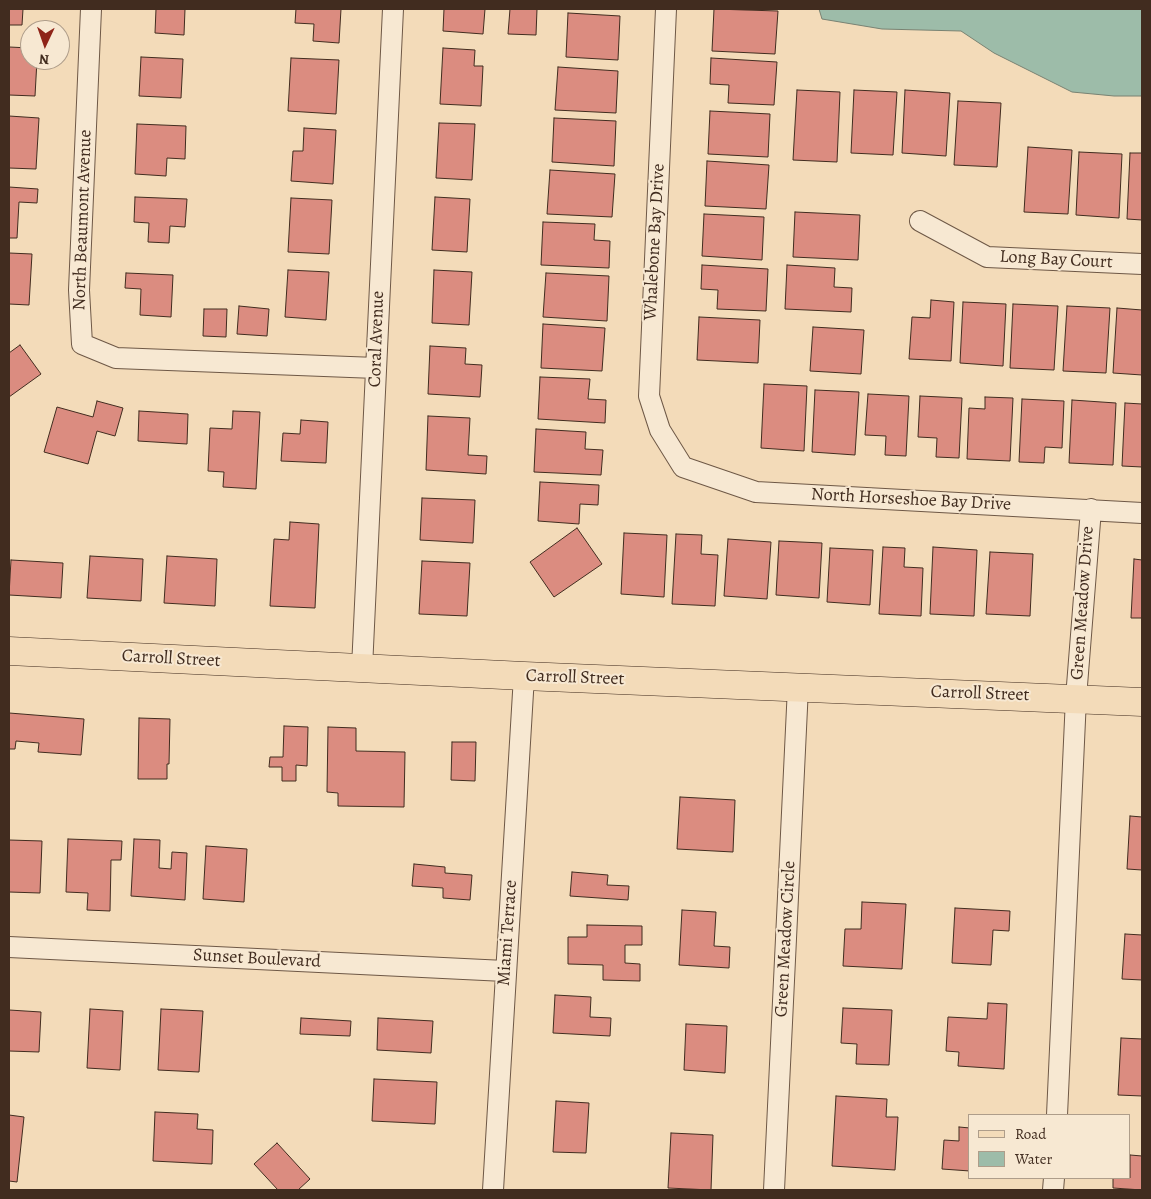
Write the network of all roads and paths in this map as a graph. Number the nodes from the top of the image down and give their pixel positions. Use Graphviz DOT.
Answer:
graph roads {
  1 [pos="91,9"];
  2 [pos="393,9"];
  3 [pos="666,9"];
  4 [pos="920,221"];
  5 [pos="1142,264"];
  6 [pos="376,368"];
  7 [pos="684,467"];
  8 [pos="1091,509"];
  9 [pos="1142,513"];
  10 [pos="9,651"];
  11 [pos="362,668"];
  12 [pos="524,676"];
  13 [pos="798,687"];
  14 [pos="1076,698"];
  15 [pos="1142,702"];
  16 [pos="9,947"];
  17 [pos="505,971"];
  18 [pos="1057,1114"];
  19 [pos="493,1190"];
  20 [pos="774,1190"];
  1 -- 6 [label="street, North Beaumont Avenue"];
  2 -- 6 [label="street, Coral Avenue"];
  3 -- 7 [label="street, Whalebone Bay Drive"];
  4 -- 5 [label="street, Long Bay Court"];
  6 -- 11 [label="street, Coral Avenue"];
  7 -- 8 [label="street, North Horseshoe Bay Drive"];
  8 -- 9 [label="street, North Horseshoe Bay Drive"];
  8 -- 14 [label="street, Green Meadow Drive"];
  10 -- 11 [label="main road, Carroll Street"];
  11 -- 12 [label="main road, Carroll Street"];
  12 -- 13 [label="main road, Carroll Street"];
  12 -- 17 [label="street, Miami Terrace"];
  13 -- 14 [label="main road, Carroll Street"];
  13 -- 20 [label="street, Green Meadow Circle"];
  14 -- 15 [label="main road, Carroll Street"];
  14 -- 18 [label="street"];
  16 -- 17 [label="street, Sunset Boulevard"];
  17 -- 19 [label="street, Miami Terrace"];
}
